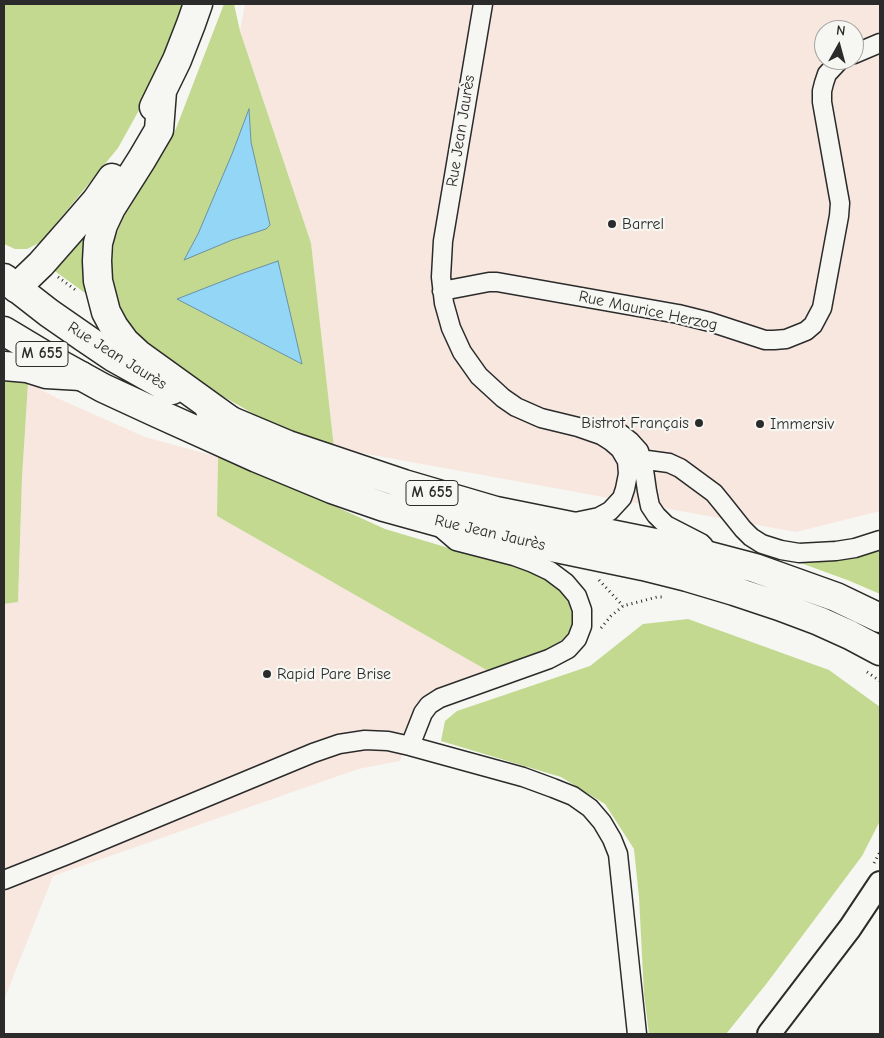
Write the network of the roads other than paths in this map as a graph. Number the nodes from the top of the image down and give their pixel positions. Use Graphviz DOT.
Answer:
graph roads {
  1 [pos="198,4"];
  2 [pos="483,4"];
  3 [pos="880,43"];
  4 [pos="864,50"];
  5 [pos="831,70"];
  6 [pos="162,91"];
  7 [pos="7,289"];
  8 [pos="442,291"];
  9 [pos="4,331"];
  10 [pos="4,366"];
  11 [pos="81,376"];
  12 [pos="231,421"];
  13 [pos="633,458"];
  14 [pos="432,520"];
  15 [pos="555,523"];
  16 [pos="880,540"];
  17 [pos="715,557"];
  18 [pos="880,618"];
  19 [pos="871,660"];
  20 [pos="410,746"];
  21 [pos="4,880"];
  22 [pos="880,883"];
  23 [pos="880,894"];
  24 [pos="850,928"];
  25 [pos="637,1034"];
  26 [pos="769,1034"];
  1 -- 6 [label="main road"];
  2 -- 8 [label="street, Rue Jean Jaurès"];
  3 -- 4 [label="street"];
  5 -- 8 [label="street, Rue Maurice Herzog"];
  6 -- 7 [label="main road"];
  6 -- 12 [label="main road"];
  7 -- 12 [label="main road, Rue Jean Jaurès / M 655"];
  8 -- 13 [label="street, Rue Jean Jaurès"];
  9 -- 11 [label="main road, Rue Jean Jaurès / M 655"];
  10 -- 11 [label="main road"];
  11 -- 14 [label="main road, Rue Jean Jaurès / M 655"];
  12 -- 15 [label="main road, Rue Jean Jaurès / M 655"];
  13 -- 15 [label="street"];
  13 -- 16 [label="street"];
  13 -- 17 [label="street"];
  14 -- 19 [label="main road, Rue Jean Jaurès / M 655"];
  14 -- 20 [label="street"];
  15 -- 17 [label="main road, Rue Jean Jaurès / M 655"];
  17 -- 18 [label="main road, Rue Jean Jaurès / M 655"];
  20 -- 21 [label="street"];
  20 -- 25 [label="street"];
  22 -- 24 [label="street"];
  23 -- 24 [label="street"];
  24 -- 26 [label="street"];
}
